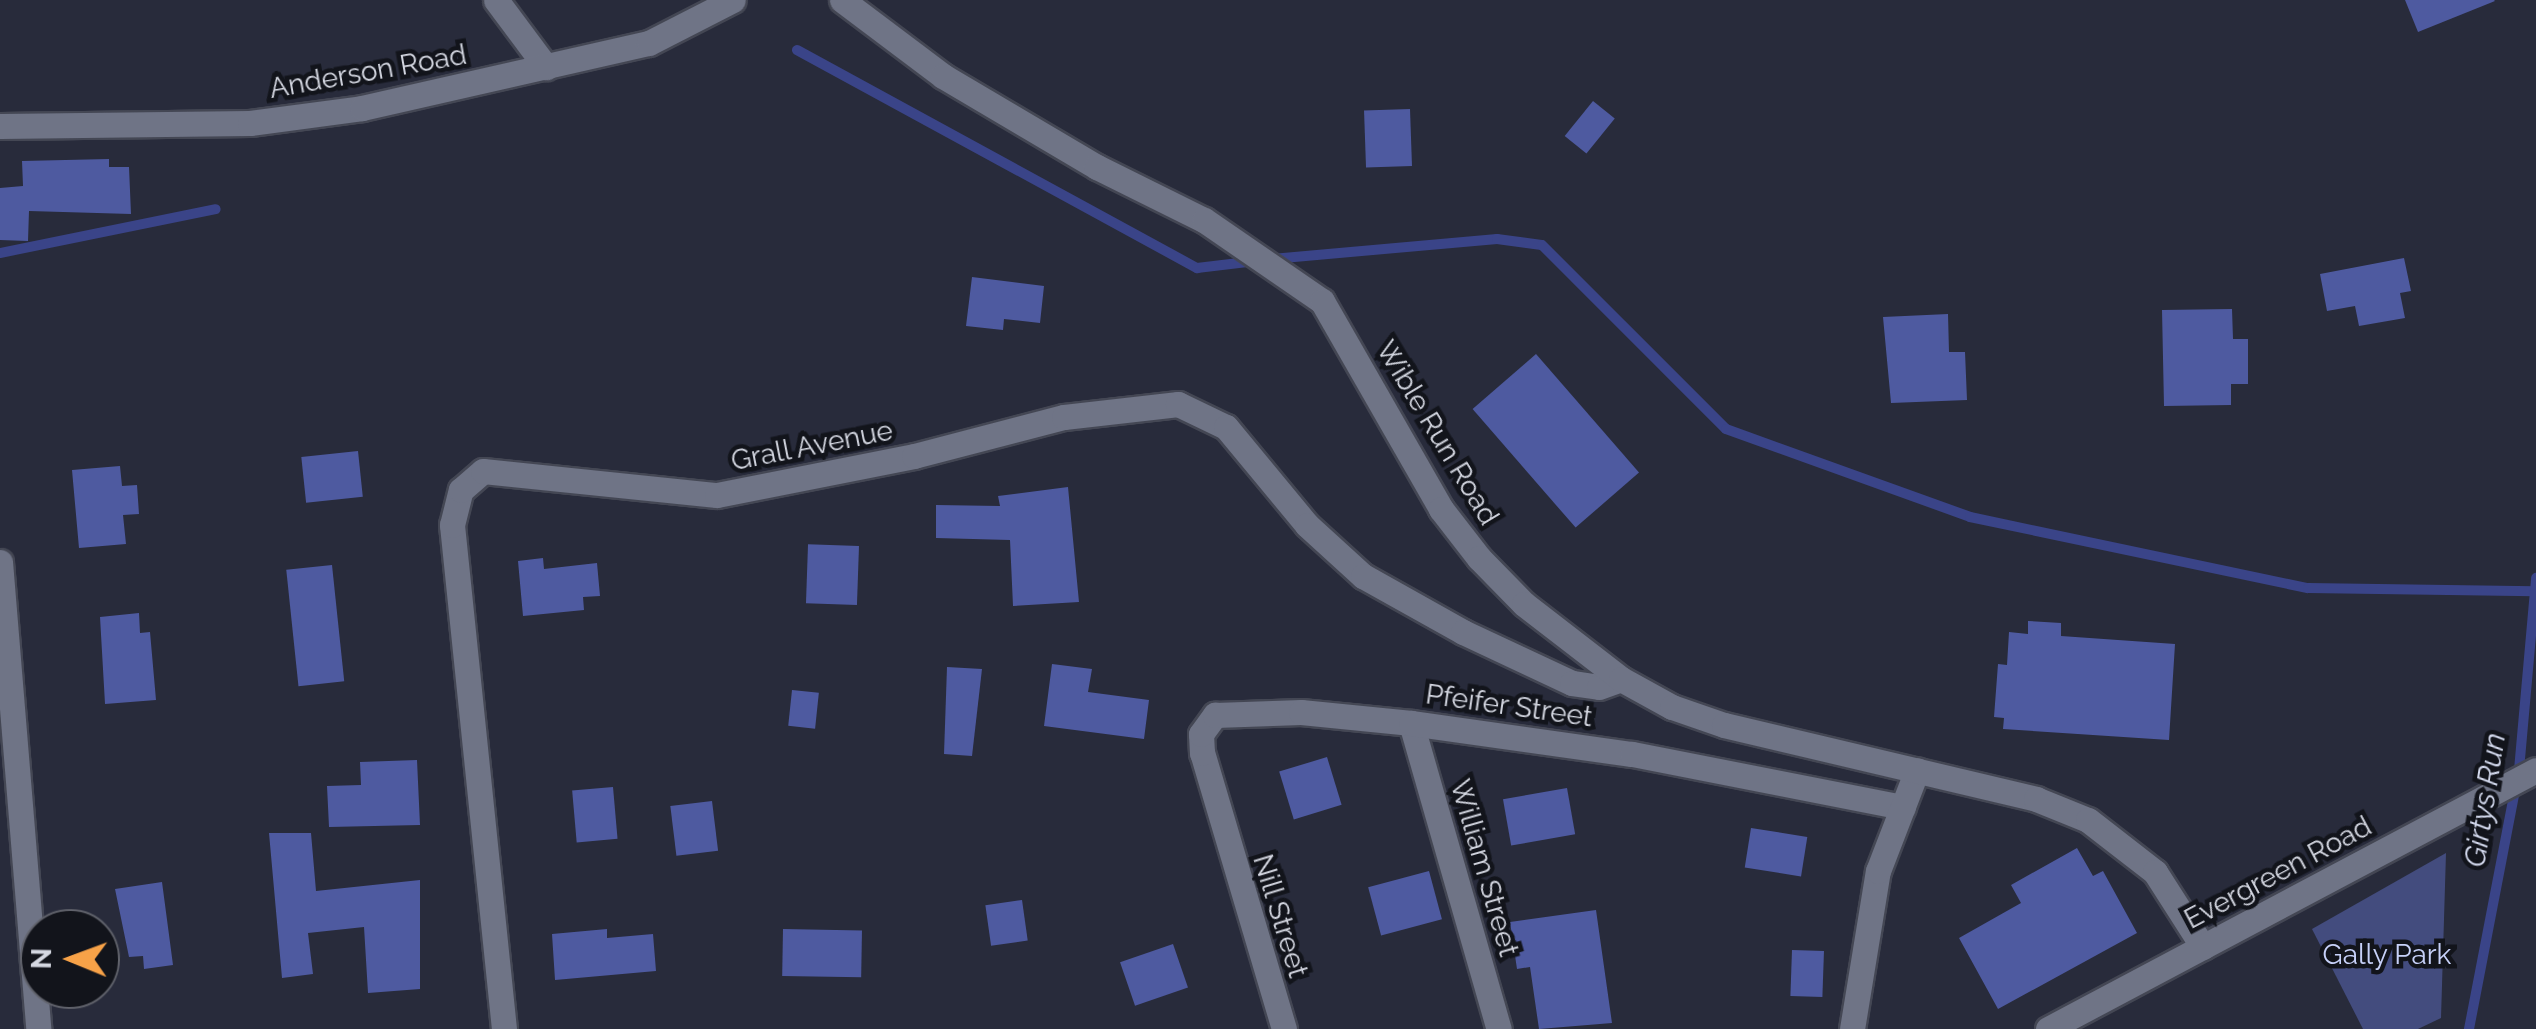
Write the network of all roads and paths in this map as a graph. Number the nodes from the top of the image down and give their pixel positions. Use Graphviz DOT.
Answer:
graph roads {
  1 [pos="496,0"];
  2 [pos="732,0"];
  3 [pos="842,0"];
  4 [pos="546,67"];
  5 [pos="0,126"];
  6 [pos="0,562"];
  7 [pos="1621,679"];
  8 [pos="1412,723"];
  9 [pos="1917,770"];
  10 [pos="2536,770"];
  11 [pos="1903,807"];
  12 [pos="1220,821"];
  13 [pos="2203,947"];
  14 [pos="38,1029"];
  15 [pos="504,1029"];
  16 [pos="1284,1029"];
  17 [pos="1499,1029"];
  18 [pos="1852,1029"];
  19 [pos="2048,1029"];
  1 -- 4 [label="street"];
  2 -- 4 [label="street, Anderson Road"];
  3 -- 7 [label="street, Wible Run Road"];
  4 -- 5 [label="street, Anderson Road"];
  6 -- 14 [label="street"];
  7 -- 9 [label="street, Wible Run Road"];
  7 -- 15 [label="street, Grall Avenue"];
  8 -- 11 [label="street, Pfeifer Street"];
  8 -- 12 [label="street, Pfeifer Street"];
  8 -- 17 [label="street, William Street"];
  9 -- 11 [label="street"];
  9 -- 13 [label="street, Wible Run Road"];
  10 -- 13 [label="street, Evergreen Road"];
  11 -- 18 [label="street"];
  12 -- 16 [label="street, Nill Street"];
  13 -- 19 [label="street, Evergreen Road"];
}
